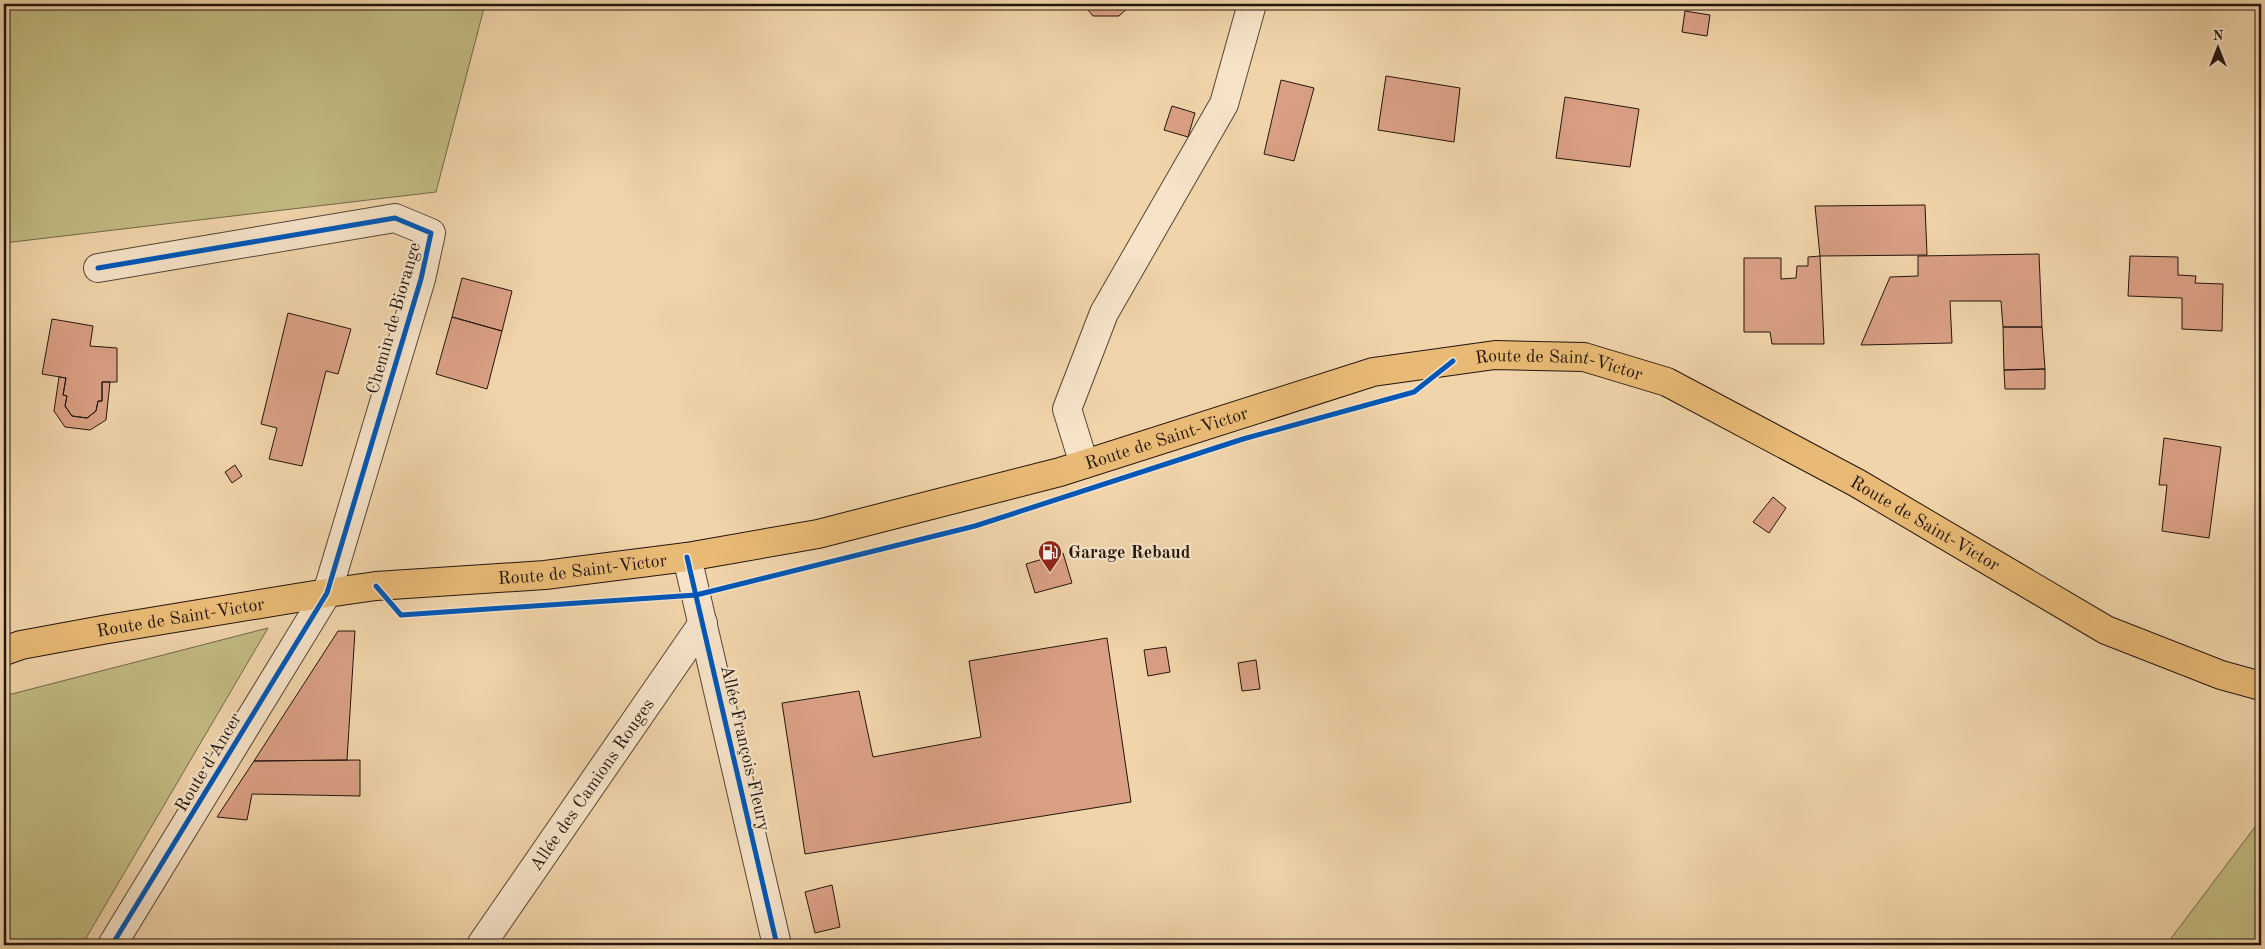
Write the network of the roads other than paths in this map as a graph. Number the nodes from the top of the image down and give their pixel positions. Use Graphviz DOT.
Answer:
graph roads {
  1 [pos="1252,4"];
  2 [pos="98,268"];
  3 [pos="1084,464"];
  4 [pos="687,556"];
  5 [pos="327,593"];
  6 [pos="702,623"];
  7 [pos="4,651"];
  8 [pos="2261,686"];
  9 [pos="112,945"];
  10 [pos="481,945"];
  11 [pos="778,945"];
  1 -- 3 [label="street"];
  2 -- 5 [label="street, Chemin de Biorange"];
  3 -- 4 [label="main road, Route de Saint-Victor"];
  3 -- 8 [label="main road, Route de Saint-Victor"];
  4 -- 5 [label="main road, Route de Saint-Victor"];
  4 -- 6 [label="street, Allée François Fleury"];
  5 -- 7 [label="main road, Route de Saint-Victor"];
  5 -- 9 [label="street, Route d'Ancer"];
  6 -- 10 [label="street, Allée des Camions Rouges"];
  6 -- 11 [label="street, Allée François Fleury"];
}
